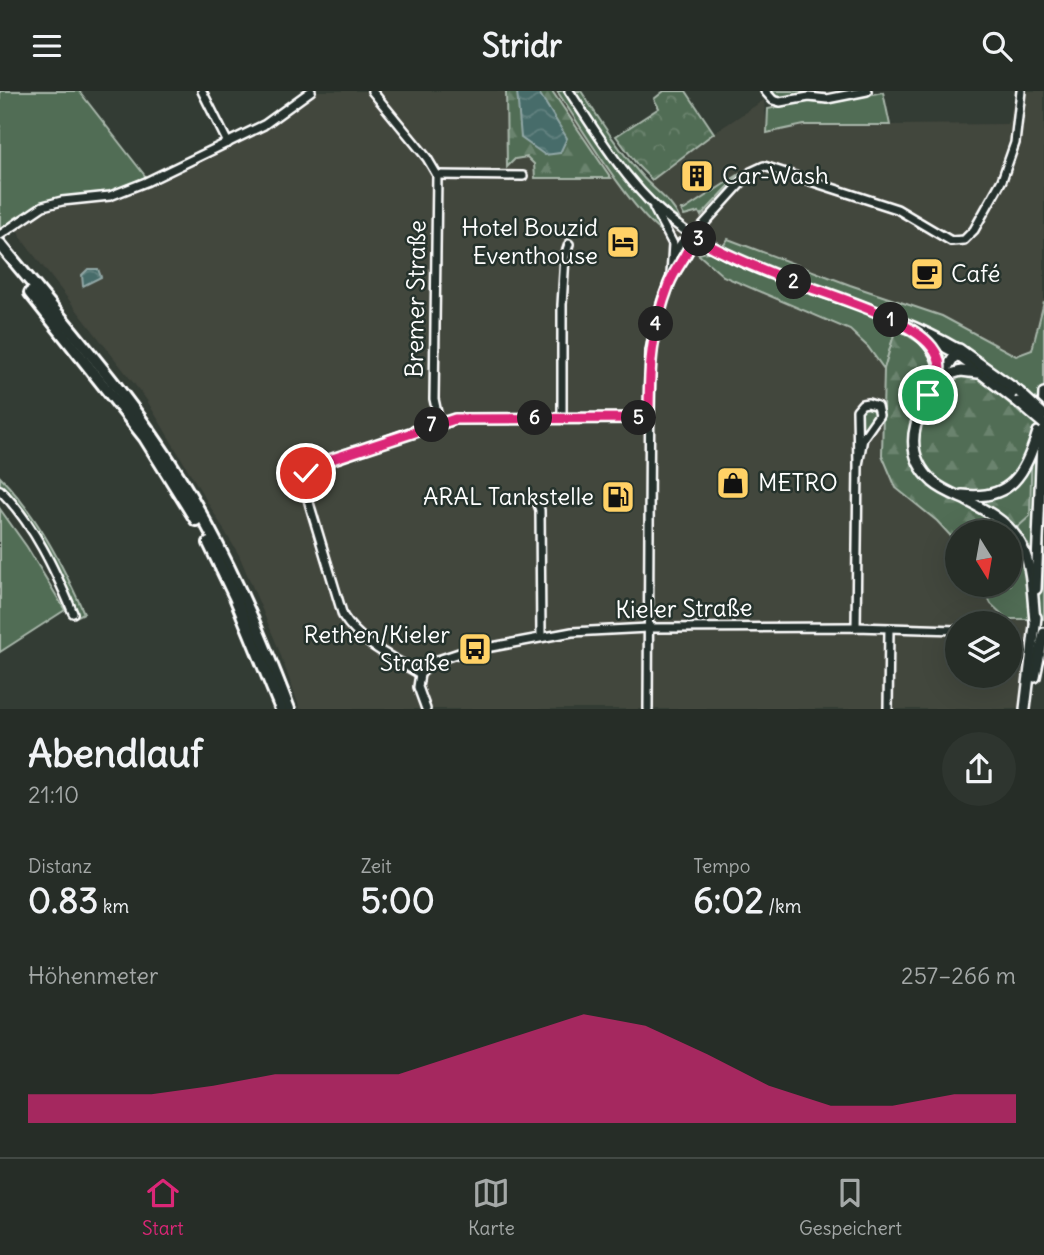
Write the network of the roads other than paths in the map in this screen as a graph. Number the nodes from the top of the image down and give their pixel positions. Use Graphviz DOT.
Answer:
graph roads {
  1 [pos="202,91"];
  2 [pos="311,91"];
  3 [pos="372,91"];
  4 [pos="569,91"];
  5 [pos="765,91"];
  6 [pos="867,91"];
  7 [pos="1021,91"];
  8 [pos="228,143"];
  9 [pos="437,175"];
  10 [pos="523,176"];
  11 [pos="650,202"];
  12 [pos="0,235"];
  13 [pos="693,236"];
  14 [pos="0,244"];
  15 [pos="569,244"];
  16 [pos="674,254"];
  17 [pos="0,255"];
  18 [pos="671,279"];
  19 [pos="875,311"];
  20 [pos="919,334"];
  21 [pos="957,352"];
  22 [pos="982,373"];
  23 [pos="940,378"];
  24 [pos="1044,393"];
  25 [pos="1018,397"];
  26 [pos="562,418"];
  27 [pos="649,418"];
  28 [pos="1043,419"];
  29 [pos="439,422"];
  30 [pos="858,465"];
  31 [pos="0,490"];
  32 [pos="955,495"];
  33 [pos="537,502"];
  34 [pos="73,613"];
  35 [pos="1035,621"];
  36 [pos="856,627"];
  37 [pos="648,628"];
  38 [pos="889,628"];
  39 [pos="945,630"];
  40 [pos="1044,633"];
  41 [pos="541,636"];
  42 [pos="420,674"];
  43 [pos="1026,706"];
  44 [pos="281,709"];
  45 [pos="289,709"];
  46 [pos="426,709"];
  47 [pos="648,709"];
  48 [pos="888,709"];
  1 -- 8 [label="street"];
  2 -- 8 [label="street"];
  3 -- 9 [label="street"];
  4 -- 11 [label="street"];
  5 -- 6 [label="street"];
  7 -- 13 [label="street"];
  8 -- 12 [label="street"];
  9 -- 10 [label="street"];
  9 -- 29 [label="street, Bremer Straße"];
  11 -- 13 [label="street"];
  11 -- 16 [label="street"];
  13 -- 16 [label="street"];
  13 -- 18 [label="street"];
  13 -- 19 [label="street"];
  14 -- 45 [label="highway"];
  15 -- 26 [label="street"];
  16 -- 18 [label="street"];
  17 -- 44 [label="highway"];
  18 -- 27 [label="street"];
  19 -- 20 [label="street"];
  19 -- 21 [label="street"];
  20 -- 21 [label="street"];
  20 -- 23 [label="main road"];
  21 -- 22 [label="main road"];
  21 -- 23 [label="main road"];
  21 -- 25 [label="main road"];
  22 -- 23 [label="main road"];
  22 -- 25 [label="main road"];
  23 -- 32 [label="main road"];
  24 -- 28 [label="main road"];
  25 -- 28 [label="main road, bridge"];
  26 -- 27 [label="street"];
  26 -- 29 [label="street"];
  27 -- 37 [label="street"];
  28 -- 32 [label="main road"];
  28 -- 35 [label="main road"];
  29 -- 42 [label="street"];
  30 -- 30 [label="street"];
  30 -- 36 [label="street"];
  31 -- 34 [label="street"];
  32 -- 35 [label="main road"];
  33 -- 41 [label="street"];
  35 -- 43 [label="main road"];
  36 -- 37 [label="street, Kieler Straße"];
  36 -- 38 [label="street, Kieler Straße"];
  37 -- 41 [label="street, Kieler Straße"];
  37 -- 47 [label="street"];
  38 -- 39 [label="street, Kieler Straße"];
  38 -- 48 [label="street"];
  40 -- 43 [label="main road"];
  41 -- 42 [label="street, Kieler Straße"];
  42 -- 46 [label="street"];
}
